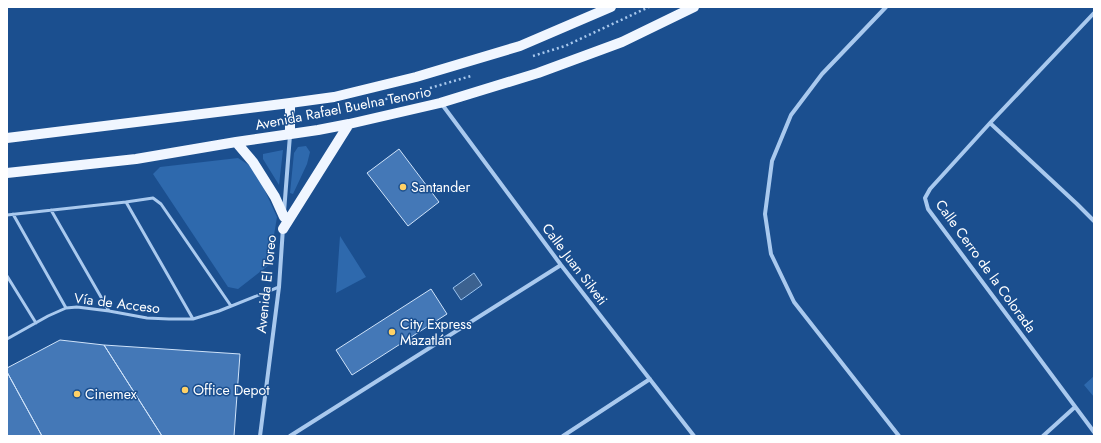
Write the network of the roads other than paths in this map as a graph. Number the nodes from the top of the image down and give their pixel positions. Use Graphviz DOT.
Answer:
graph roads {
  1 [pos="611,7"];
  2 [pos="694,7"];
  3 [pos="886,7"];
  4 [pos="1094,13"];
  5 [pos="440,103"];
  6 [pos="290,104"];
  7 [pos="990,123"];
  8 [pos="349,124"];
  9 [pos="290,134"];
  10 [pos="7,138"];
  11 [pos="236,142"];
  12 [pos="7,173"];
  13 [pos="126,202"];
  14 [pos="51,210"];
  15 [pos="13,214"];
  16 [pos="7,215"];
  17 [pos="284,217"];
  18 [pos="1094,221"];
  19 [pos="283,229"];
  20 [pos="561,265"];
  21 [pos="7,276"];
  22 [pos="278,287"];
  23 [pos="231,306"];
  24 [pos="66,308"];
  25 [pos="109,311"];
  26 [pos="193,319"];
  27 [pos="36,323"];
  28 [pos="7,333"];
  29 [pos="9,338"];
  30 [pos="650,379"];
  31 [pos="1075,407"];
  32 [pos="1094,432"];
  33 [pos="260,436"];
  34 [pos="290,436"];
  35 [pos="563,436"];
  36 [pos="694,436"];
  37 [pos="899,436"];
  38 [pos="1044,436"];
  1 -- 6 [label="main road, Avenida Rafael Buelna Tenorio"];
  2 -- 5 [label="main road, Avenida Rafael Buelna Tenorio"];
  3 -- 37 [label="street"];
  4 -- 7 [label="street, Calle Cerro de la Colorada"];
  5 -- 8 [label="main road, Avenida Rafael Buelna Tenorio"];
  5 -- 20 [label="street, Calle Juan Silveti"];
  6 -- 9 [label="main road"];
  6 -- 10 [label="main road, Avenida Rafael Buelna Tenorio"];
  7 -- 18 [label="street"];
  7 -- 31 [label="street, Calle Cerro de la Colorada"];
  8 -- 9 [label="main road, Avenida Rafael Buelna Tenorio"];
  8 -- 19 [label="main road"];
  9 -- 11 [label="main road, Avenida Rafael Buelna Tenorio"];
  9 -- 17 [label="street, Avenida El Toreo"];
  11 -- 12 [label="main road, Avenida Rafael Buelna Tenorio"];
  11 -- 17 [label="main road"];
  13 -- 14 [label="lane"];
  13 -- 23 [label="lane"];
  13 -- 26 [label="lane"];
  14 -- 15 [label="lane"];
  14 -- 25 [label="lane"];
  15 -- 16 [label="lane"];
  15 -- 24 [label="lane"];
  17 -- 19 [label="street, Avenida El Toreo"];
  19 -- 22 [label="street, Avenida El Toreo"];
  20 -- 30 [label="street, Calle Juan Silveti"];
  20 -- 34 [label="street"];
  21 -- 27 [label="lane"];
  22 -- 23 [label="lane, Vía de Acceso"];
  22 -- 33 [label="street, Avenida El Toreo"];
  23 -- 26 [label="lane, Vía de Acceso"];
  24 -- 25 [label="lane, Vía de Acceso"];
  24 -- 27 [label="lane, Vía de Acceso"];
  25 -- 26 [label="lane, Vía de Acceso"];
  27 -- 29 [label="lane, Vía de Acceso"];
  28 -- 29 [label="lane"];
  30 -- 35 [label="street"];
  30 -- 36 [label="street, Calle Juan Silveti"];
  31 -- 32 [label="street, Calle Cerro de la Colorada"];
  31 -- 38 [label="street"];
}
